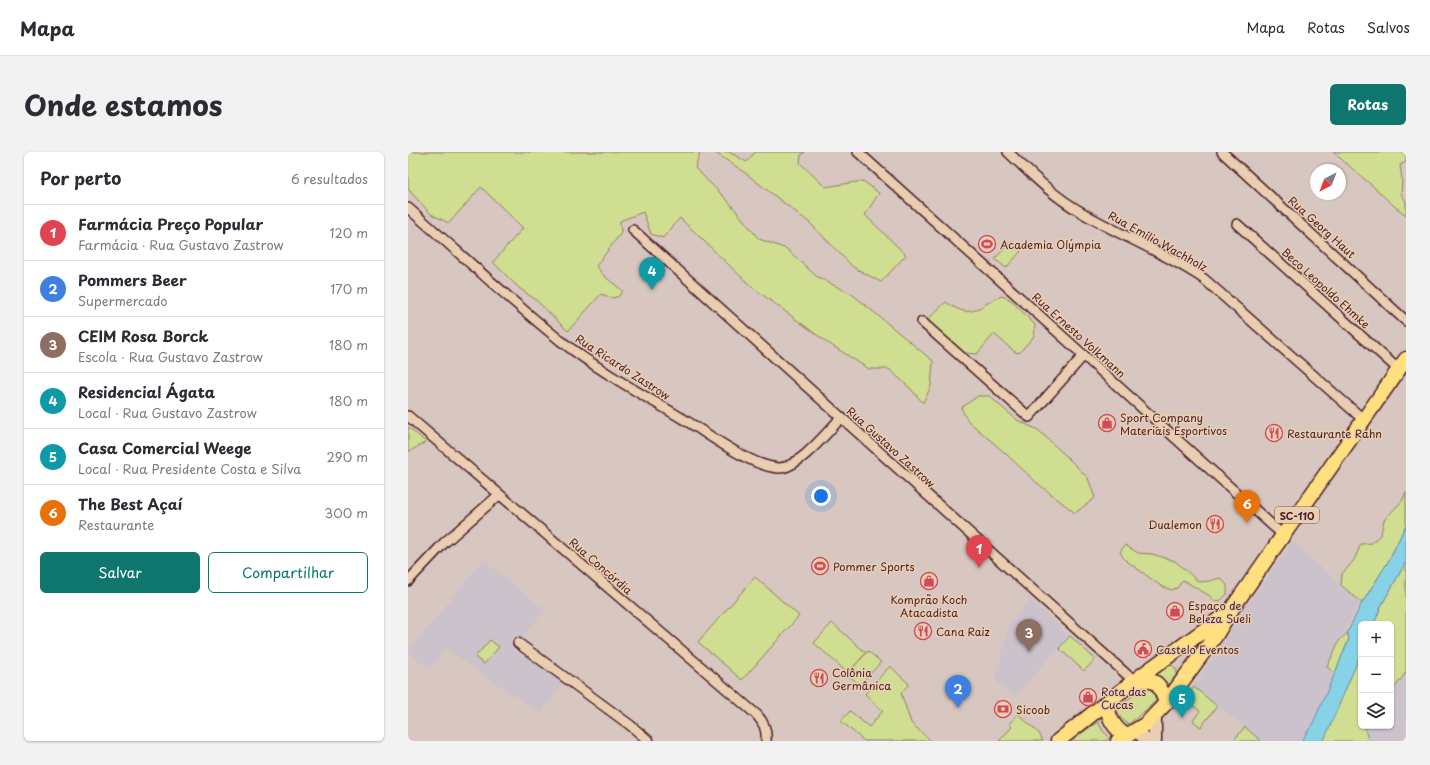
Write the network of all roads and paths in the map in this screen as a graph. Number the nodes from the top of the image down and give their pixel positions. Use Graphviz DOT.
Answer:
graph roads {
  1 [pos="858,152"];
  2 [pos="1008,152"];
  3 [pos="1222,152"];
  4 [pos="408,208"];
  5 [pos="1237,224"];
  6 [pos="633,230"];
  7 [pos="1406,321"];
  8 [pos="922,322"];
  9 [pos="1084,356"];
  10 [pos="1402,364"];
  11 [pos="408,416"];
  12 [pos="841,418"];
  13 [pos="1364,420"];
  14 [pos="500,495"];
  15 [pos="1283,535"];
  16 [pos="408,580"];
  17 [pos="1231,610"];
  18 [pos="518,643"];
  19 [pos="1134,682"];
  20 [pos="1107,703"];
  21 [pos="1166,703"];
  22 [pos="1155,716"];
  23 [pos="1127,736"];
  24 [pos="649,741"];
  25 [pos="766,741"];
  26 [pos="1058,741"];
  27 [pos="1147,741"];
  28 [pos="1155,741"];
  1 -- 9 [label="street, Rua Ernesto Volkmann"];
  2 -- 13 [label="street, Rua Emílio Wachholz"];
  3 -- 7 [label="street, Rua Georg Haut"];
  4 -- 12 [label="street, Rua Ricardo Zastrow"];
  5 -- 10 [label="street, Beco Leopoldo Ehmke"];
  6 -- 12 [label="street, Rua Gustavo Zastrow"];
  8 -- 9 [label="street"];
  9 -- 15 [label="street, Rua Ernesto Volkmann"];
  10 -- 13 [label="main road, SC-110"];
  11 -- 14 [label="street, Rua Concórdia"];
  12 -- 19 [label="street, Rua Gustavo Zastrow"];
  13 -- 15 [label="main road, SC-110"];
  14 -- 16 [label="street"];
  14 -- 25 [label="street, Rua Concórdia"];
  15 -- 17 [label="main road, SC-110"];
  17 -- 19 [label="main road, SC-110"];
  17 -- 21 [label="main road, SC-110"];
  18 -- 24 [label="street"];
  19 -- 20 [label="main road, SC-110"];
  19 -- 21 [label="main road"];
  20 -- 23 [label="main road"];
  20 -- 26 [label="main road, SC-110"];
  21 -- 22 [label="main road, SC-110"];
  22 -- 23 [label="main road, SC-110"];
  22 -- 28 [label="main road"];
  23 -- 27 [label="main road"];
}
